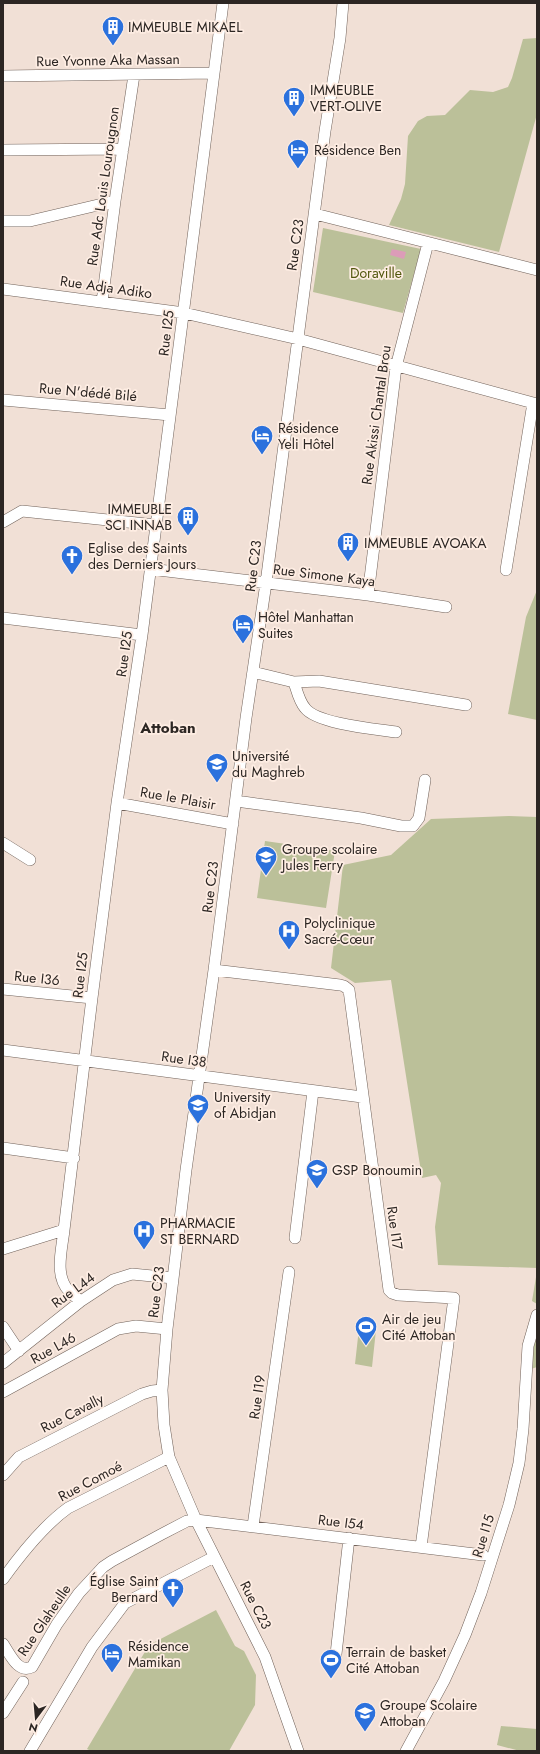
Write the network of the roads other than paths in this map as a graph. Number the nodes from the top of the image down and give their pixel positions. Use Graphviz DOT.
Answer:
graph roads {
  1 [pos="223,3"];
  2 [pos="343,3"];
  3 [pos="213,73"];
  4 [pos="134,75"];
  5 [pos="3,76"];
  6 [pos="123,149"];
  7 [pos="3,150"];
  8 [pos="115,201"];
  9 [pos="315,214"];
  10 [pos="3,222"];
  11 [pos="428,243"];
  12 [pos="537,270"];
  13 [pos="3,289"];
  14 [pos="102,302"];
  15 [pos="184,313"];
  16 [pos="298,339"];
  17 [pos="396,367"];
  18 [pos="3,400"];
  19 [pos="535,403"];
  20 [pos="170,415"];
  21 [pos="3,522"];
  22 [pos="156,525"];
  23 [pos="150,569"];
  24 [pos="506,570"];
  25 [pos="266,583"];
  26 [pos="368,595"];
  27 [pos="446,607"];
  28 [pos="3,618"];
  29 [pos="142,635"];
  30 [pos="253,672"];
  31 [pos="294,682"];
  32 [pos="466,705"];
  33 [pos="396,732"];
  34 [pos="424,780"];
  35 [pos="236,801"];
  36 [pos="118,803"];
  37 [pos="233,824"];
  38 [pos="3,843"];
  39 [pos="30,860"];
  40 [pos="214,970"];
  41 [pos="3,989"];
  42 [pos="92,998"];
  43 [pos="3,1050"];
  44 [pos="84,1060"];
  45 [pos="199,1076"];
  46 [pos="313,1091"];
  47 [pos="362,1097"];
  48 [pos="3,1148"];
  49 [pos="74,1158"];
  50 [pos="64,1230"];
  51 [pos="295,1238"];
  52 [pos="3,1249"];
  53 [pos="289,1272"];
  54 [pos="173,1278"];
  55 [pos="81,1300"];
  56 [pos="537,1315"];
  57 [pos="3,1327"];
  58 [pos="167,1329"];
  59 [pos="19,1351"];
  60 [pos="3,1364"];
  61 [pos="162,1390"];
  62 [pos="3,1392"];
  63 [pos="169,1457"];
  64 [pos="3,1475"];
  65 [pos="196,1520"];
  66 [pos="253,1526"];
  67 [pos="349,1538"];
  68 [pos="421,1547"];
  69 [pos="483,1555"];
  70 [pos="214,1556"];
  71 [pos="3,1579"];
  72 [pos="3,1644"];
  73 [pos="335,1663"];
  74 [pos="23,1682"];
  75 [pos="3,1713"];
  76 [pos="30,1751"];
  77 [pos="298,1751"];
  78 [pos="406,1751"];
  1 -- 3 [label="street, Rue I25"];
  2 -- 9 [label="street, Rue C23"];
  3 -- 4 [label="street, Rue Yvonne Aka Massan"];
  3 -- 15 [label="street, Rue I25"];
  4 -- 5 [label="street, Rue Yvonne Aka Massan"];
  4 -- 6 [label="street, Rue Adc Louis Lourougnon"];
  6 -- 7 [label="street"];
  6 -- 8 [label="street, Rue Adc Louis Lourougnon"];
  8 -- 10 [label="street"];
  8 -- 14 [label="street, Rue Adc Louis Lourougnon"];
  9 -- 11 [label="street"];
  9 -- 16 [label="street, Rue C23"];
  11 -- 12 [label="street"];
  11 -- 17 [label="street, Rue Akissi Chantal Brou"];
  13 -- 14 [label="street, Rue Adja Adiko"];
  14 -- 15 [label="street, Rue Adja Adiko"];
  15 -- 16 [label="street, Rue Adja Adiko"];
  15 -- 20 [label="street, Rue I25"];
  16 -- 17 [label="street, Rue Adja Adiko"];
  16 -- 25 [label="street, Rue C23"];
  17 -- 19 [label="street, Rue Adja Adiko"];
  17 -- 26 [label="street, Rue Akissi Chantal Brou"];
  18 -- 20 [label="street, Rue N'dédé Bilé"];
  19 -- 24 [label="street"];
  20 -- 22 [label="street, Rue I25"];
  21 -- 22 [label="street"];
  22 -- 23 [label="street, Rue I25"];
  23 -- 25 [label="street, Rue Simone Kaya"];
  23 -- 29 [label="street, Rue I25"];
  25 -- 26 [label="street, Rue Simone Kaya"];
  25 -- 30 [label="street, Rue C23"];
  26 -- 27 [label="street, Rue Simone Kaya"];
  28 -- 29 [label="street"];
  29 -- 36 [label="street, Rue I25"];
  30 -- 31 [label="street"];
  30 -- 35 [label="street, Rue C23"];
  31 -- 32 [label="street"];
  31 -- 33 [label="street"];
  34 -- 35 [label="street"];
  35 -- 37 [label="street, Rue C23"];
  36 -- 37 [label="street, Rue le Plaisir"];
  36 -- 42 [label="street, Rue I25"];
  37 -- 40 [label="street, Rue C23"];
  38 -- 39 [label="street"];
  40 -- 45 [label="street, Rue C23"];
  40 -- 47 [label="street, Rue I17"];
  41 -- 42 [label="street, Rue I36"];
  42 -- 44 [label="street, Rue I25"];
  43 -- 44 [label="street, Rue I38"];
  44 -- 45 [label="street, Rue I38"];
  44 -- 49 [label="street, Rue I25"];
  45 -- 46 [label="street, Rue I38"];
  45 -- 54 [label="street, Rue C23"];
  46 -- 47 [label="street, Rue I38"];
  46 -- 51 [label="street"];
  47 -- 68 [label="street, Rue I17"];
  48 -- 49 [label="street"];
  49 -- 50 [label="street, Rue I25"];
  50 -- 52 [label="street"];
  50 -- 55 [label="street, Rue I25"];
  53 -- 66 [label="street, Rue I19"];
  54 -- 55 [label="street, Rue L44"];
  54 -- 58 [label="street, Rue C23"];
  55 -- 59 [label="street, Rue L44"];
  56 -- 78 [label="street, Rue I15"];
  57 -- 59 [label="street"];
  58 -- 61 [label="street, Rue C23"];
  58 -- 62 [label="street, Rue L46"];
  59 -- 60 [label="street, Rue L44"];
  61 -- 63 [label="street, Rue C23"];
  61 -- 64 [label="street, Rue Cavally"];
  63 -- 65 [label="street, Rue C23"];
  63 -- 71 [label="street, Rue Comoé"];
  65 -- 66 [label="street, Rue I54"];
  65 -- 70 [label="street, Rue C23"];
  65 -- 72 [label="street, Rue Glaheulle"];
  66 -- 67 [label="street, Rue I54"];
  67 -- 68 [label="street, Rue I54"];
  67 -- 73 [label="street"];
  68 -- 69 [label="street, Rue I54"];
  70 -- 76 [label="street"];
  70 -- 77 [label="street, Rue C23"];
  74 -- 75 [label="street"];
}
